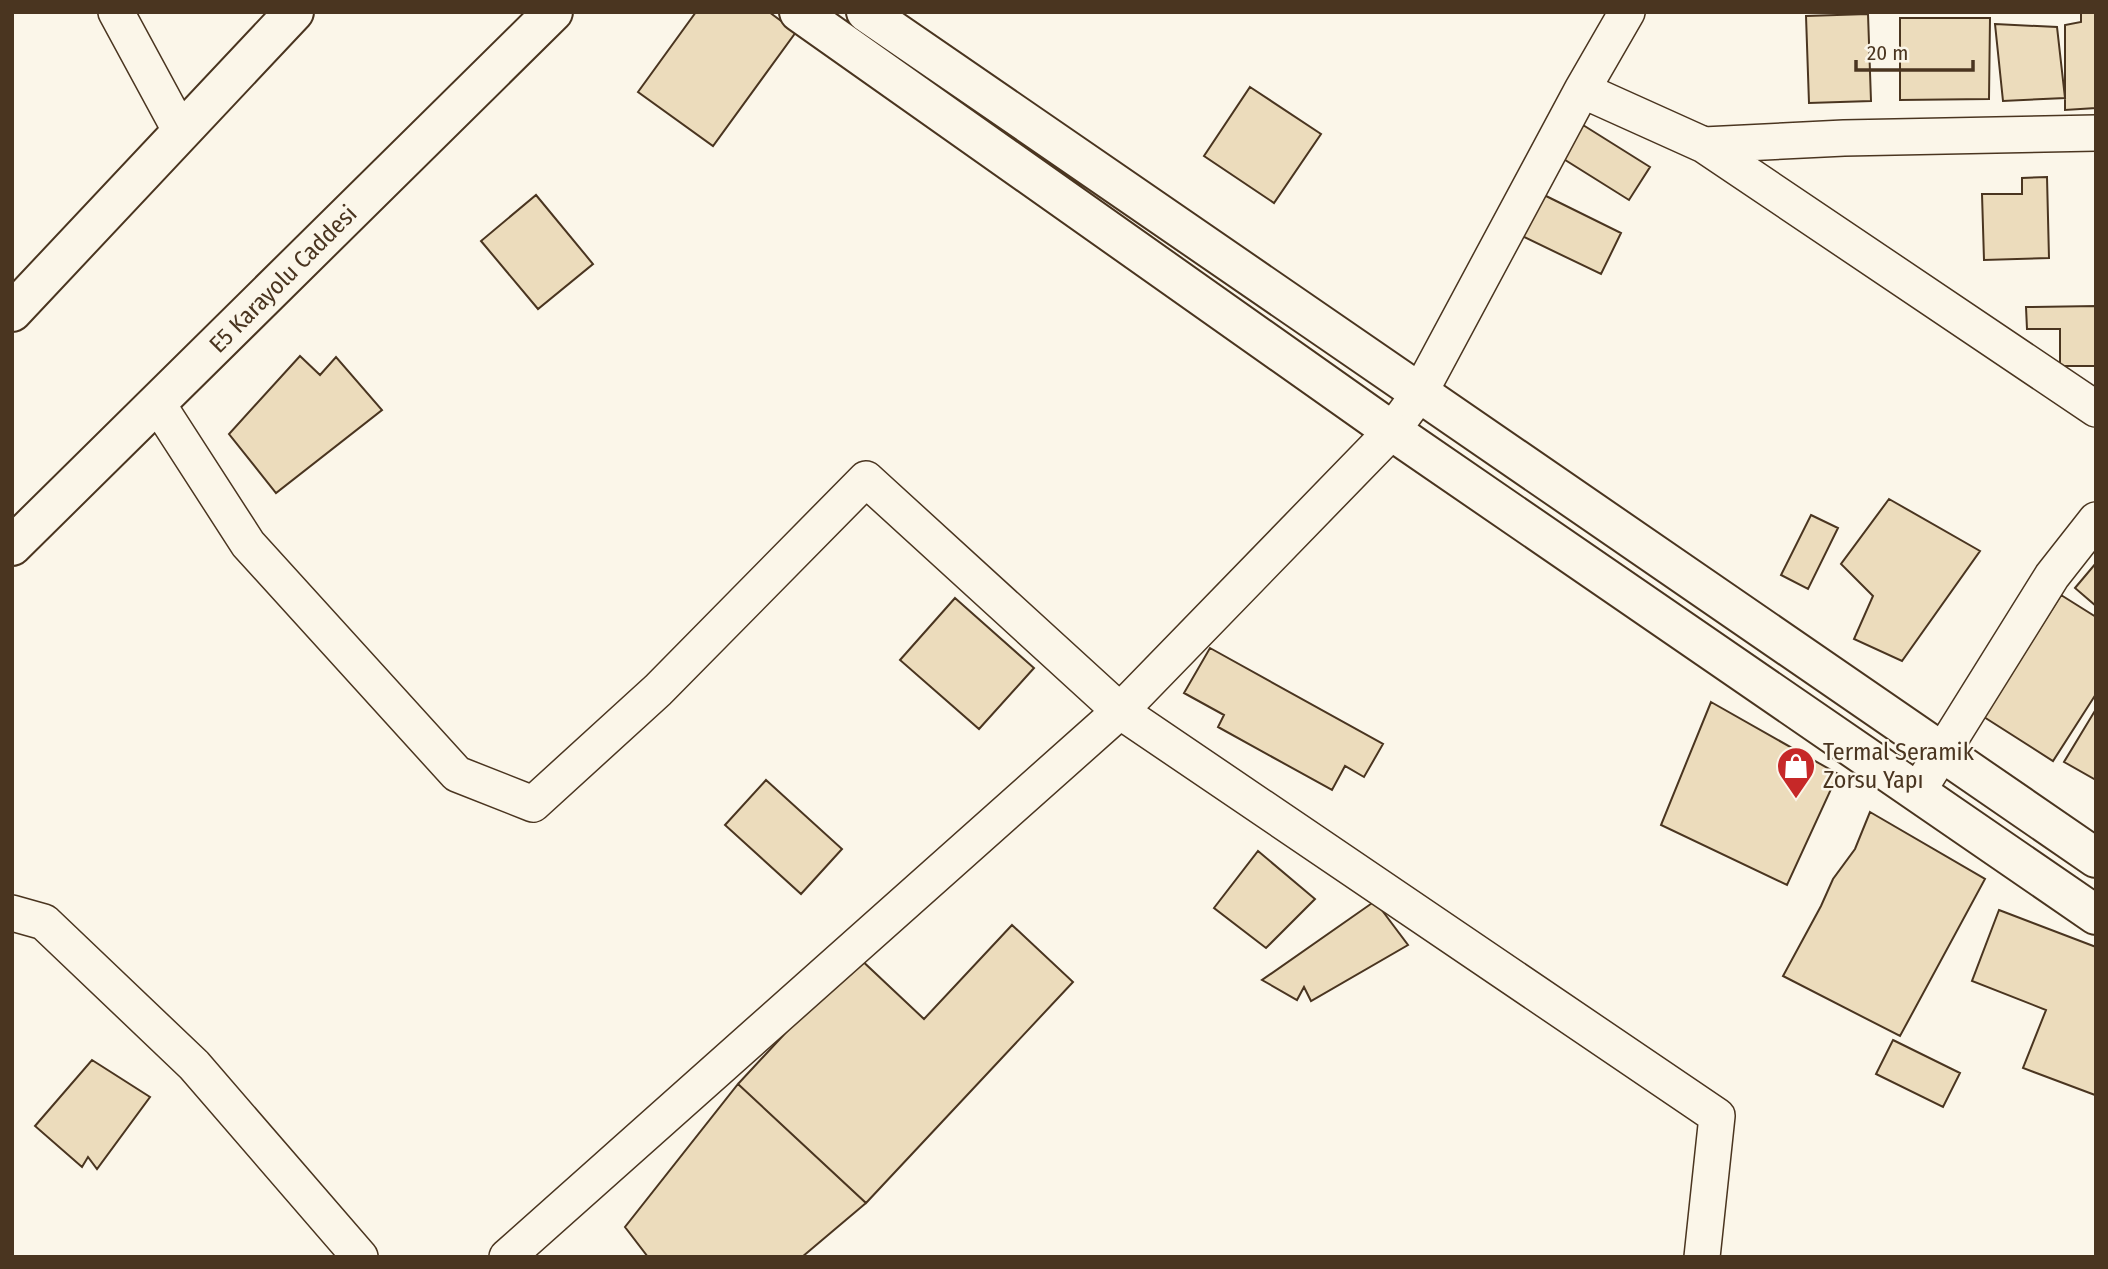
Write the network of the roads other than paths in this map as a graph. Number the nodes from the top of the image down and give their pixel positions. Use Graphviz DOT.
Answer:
graph roads {
  1 [pos="116,12"];
  2 [pos="294,12"];
  3 [pos="553,12"];
  4 [pos="799,12"];
  5 [pos="866,12"];
  6 [pos="1627,12"];
  7 [pos="1582,90"];
  8 [pos="181,132"];
  9 [pos="2096,133"];
  10 [pos="1704,145"];
  11 [pos="15,303"];
  12 [pos="1419,394"];
  13 [pos="157,403"];
  14 [pos="2096,409"];
  15 [pos="1392,431"];
  16 [pos="2096,520"];
  17 [pos="12,546"];
  18 [pos="1120,711"];
  19 [pos="1942,750"];
  20 [pos="1918,791"];
  21 [pos="2096,858"];
  22 [pos="12,913"];
  23 [pos="2096,915"];
  24 [pos="360,1257"];
  25 [pos="507,1257"];
  26 [pos="1702,1257"];
  1 -- 8 [label="street"];
  2 -- 8 [label="main road"];
  3 -- 13 [label="main road, E5 Karayolu Caddesi"];
  4 -- 15 [label="main road"];
  5 -- 12 [label="main road"];
  6 -- 7 [label="street"];
  7 -- 10 [label="street"];
  7 -- 12 [label="street"];
  8 -- 11 [label="main road"];
  9 -- 10 [label="street"];
  10 -- 14 [label="street"];
  12 -- 15 [label="street"];
  12 -- 19 [label="main road"];
  13 -- 17 [label="main road, E5 Karayolu Caddesi"];
  13 -- 18 [label="street"];
  15 -- 18 [label="street"];
  15 -- 20 [label="main road"];
  16 -- 19 [label="street"];
  18 -- 25 [label="street"];
  18 -- 26 [label="street"];
  19 -- 20 [label="street"];
  19 -- 21 [label="main road"];
  20 -- 23 [label="main road"];
  22 -- 24 [label="street"];
}
